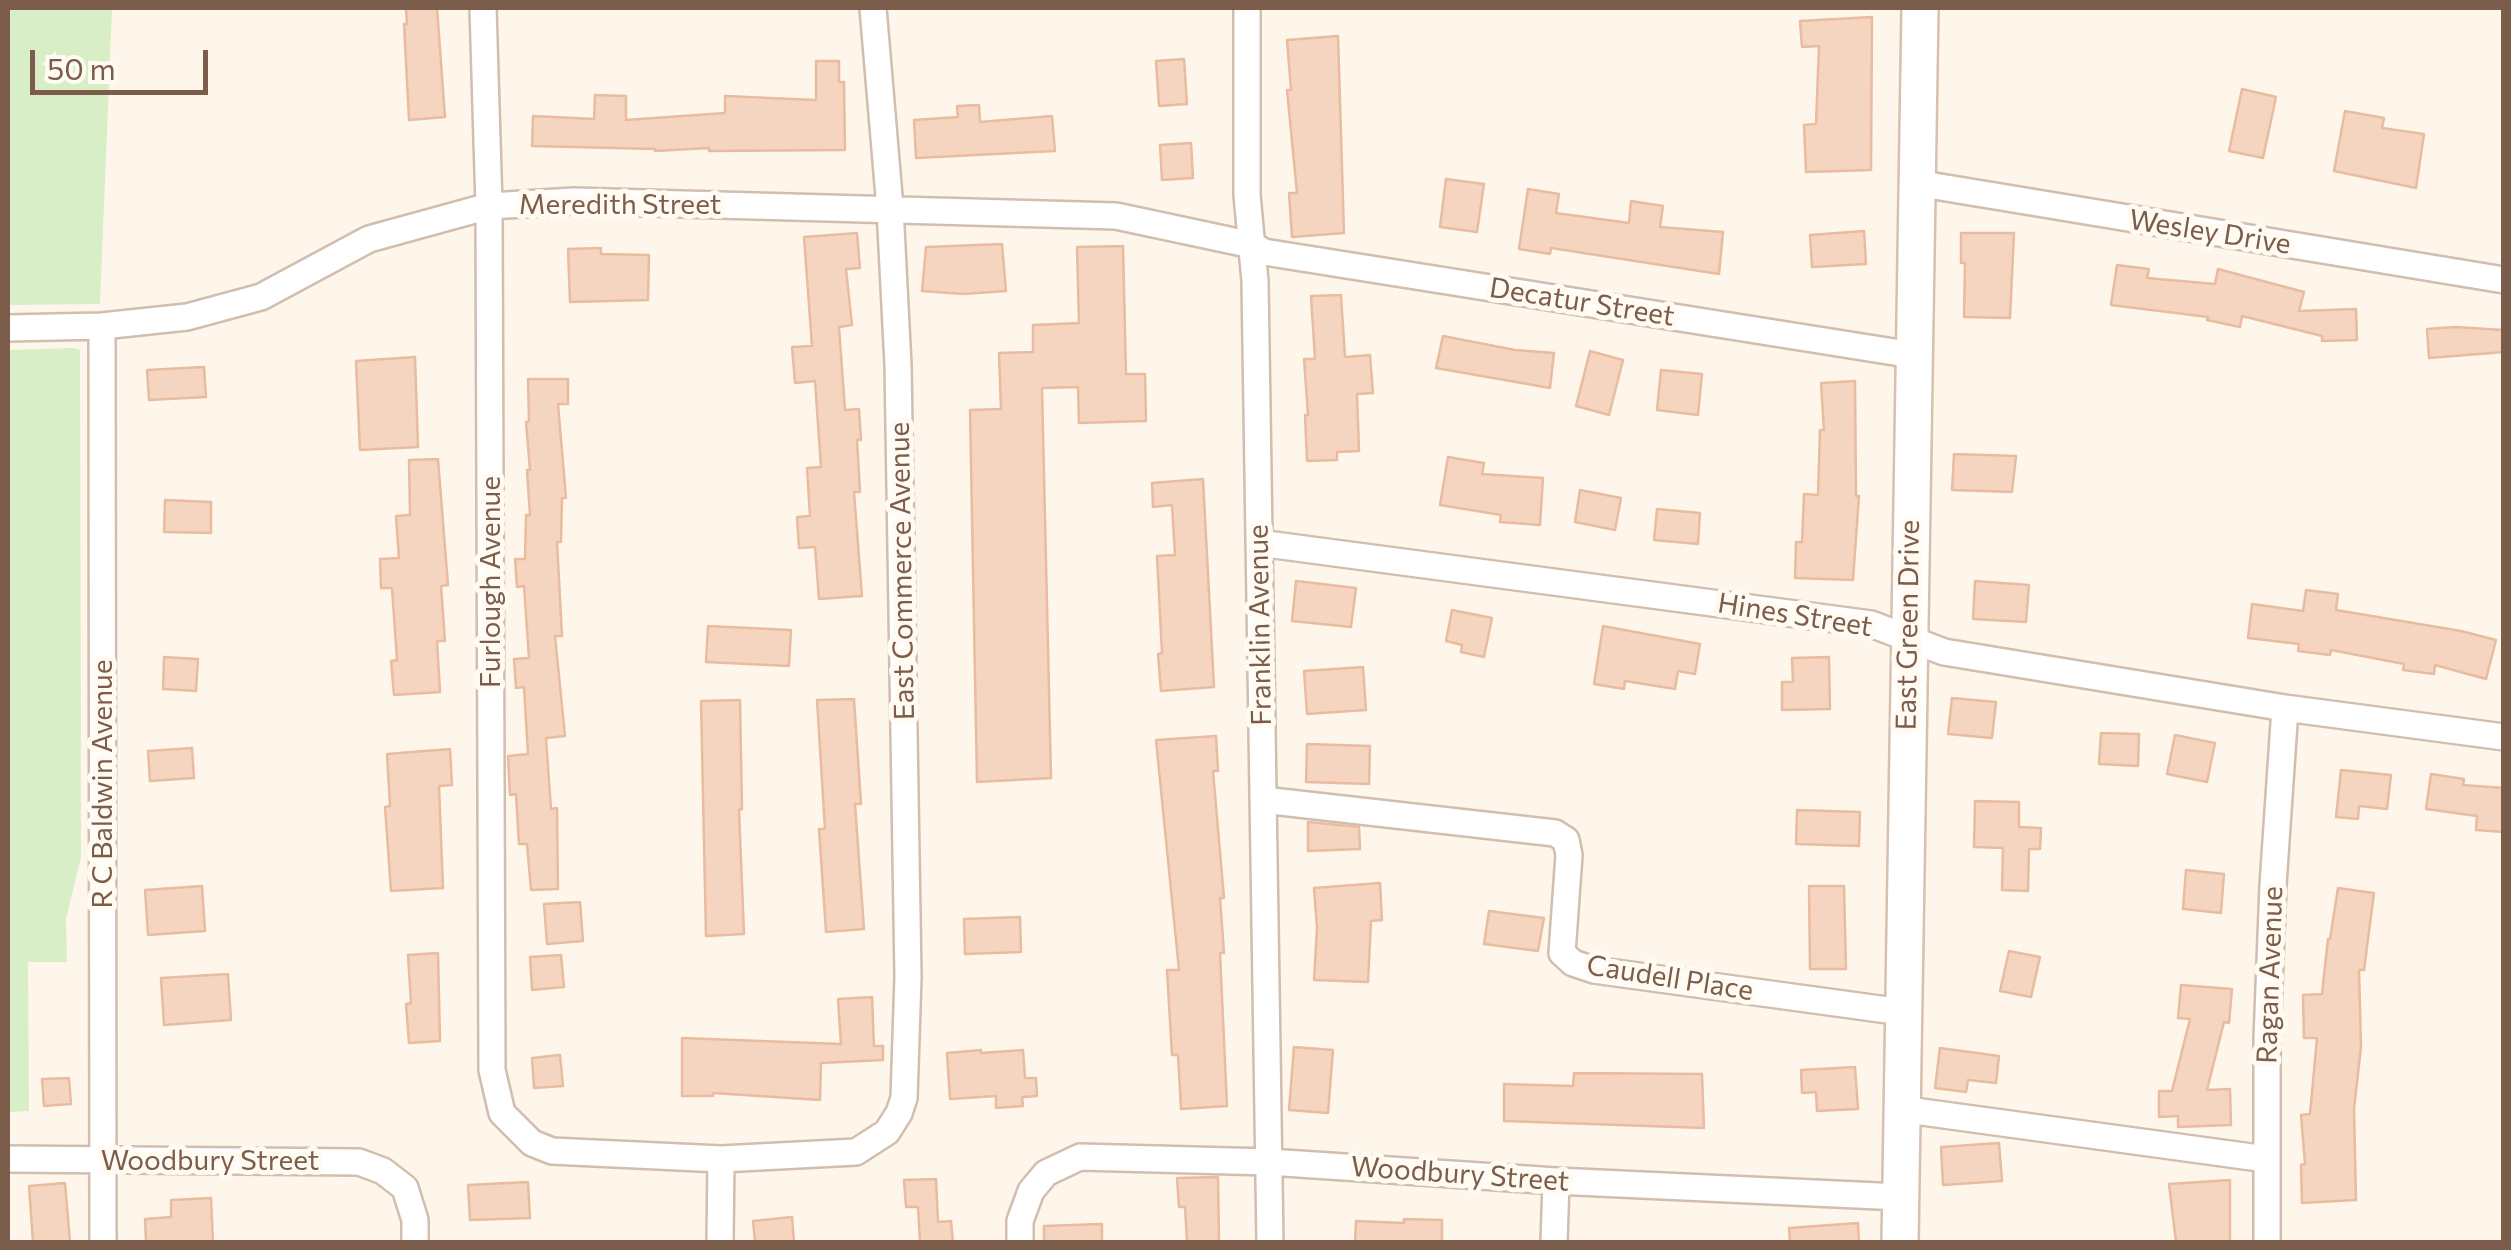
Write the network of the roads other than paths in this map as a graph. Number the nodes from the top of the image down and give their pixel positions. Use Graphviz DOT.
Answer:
graph roads {
  1 [pos="483,8"];
  2 [pos="873,8"];
  3 [pos="1247,8"];
  4 [pos="1920,8"];
  5 [pos="1916,183"];
  6 [pos="490,206"];
  7 [pos="890,208"];
  8 [pos="1252,245"];
  9 [pos="2504,280"];
  10 [pos="102,326"];
  11 [pos="8,328"];
  12 [pos="1913,355"];
  13 [pos="1259,542"];
  14 [pos="1908,637"];
  15 [pos="2285,708"];
  16 [pos="2504,737"];
  17 [pos="1263,800"];
  18 [pos="1902,1012"];
  19 [pos="1900,1109"];
  20 [pos="2266,1158"];
  21 [pos="8,1159"];
  22 [pos="721,1159"];
  23 [pos="104,1160"];
  24 [pos="1268,1162"];
  25 [pos="1556,1181"];
  26 [pos="1900,1198"];
  27 [pos="103,1242"];
  28 [pos="415,1242"];
  29 [pos="720,1242"];
  30 [pos="1020,1242"];
  31 [pos="1270,1242"];
  32 [pos="1554,1242"];
  33 [pos="1900,1242"];
  34 [pos="2267,1242"];
  1 -- 6 [label="street, Furlough Avenue"];
  2 -- 7 [label="street, East Commerce Avenue"];
  3 -- 8 [label="street, Franklin Avenue"];
  4 -- 5 [label="main road, East Green Drive"];
  5 -- 9 [label="street, Wesley Drive"];
  5 -- 12 [label="main road, East Green Drive"];
  6 -- 7 [label="street, Meredith Street"];
  6 -- 10 [label="street, Meredith Street"];
  6 -- 22 [label="street, Furlough Avenue"];
  7 -- 8 [label="street, Meredith Street"];
  7 -- 22 [label="street, East Commerce Avenue"];
  8 -- 12 [label="street, Decatur Street"];
  8 -- 13 [label="street, Franklin Avenue"];
  10 -- 11 [label="street, Meredith Street"];
  10 -- 23 [label="street, R C Baldwin Avenue"];
  12 -- 14 [label="main road, East Green Drive"];
  13 -- 14 [label="street, Hines Street"];
  13 -- 17 [label="street, Franklin Avenue"];
  14 -- 15 [label="street, Hines Street"];
  14 -- 18 [label="main road, East Green Drive"];
  15 -- 16 [label="street, Hines Street"];
  15 -- 20 [label="street, Ragan Avenue"];
  17 -- 18 [label="street, Caudell Place"];
  17 -- 24 [label="street, Franklin Avenue"];
  18 -- 19 [label="main road, East Green Drive"];
  19 -- 20 [label="street"];
  19 -- 26 [label="main road, East Green Drive"];
  20 -- 34 [label="street, Ragan Avenue"];
  21 -- 23 [label="street, Woodbury Street"];
  22 -- 29 [label="street"];
  23 -- 27 [label="street, R C Baldwin Avenue"];
  23 -- 28 [label="street, Woodbury Street"];
  24 -- 25 [label="street, Woodbury Street"];
  24 -- 30 [label="street, Woodbury Street"];
  24 -- 31 [label="street, Franklin Avenue"];
  25 -- 26 [label="street, Woodbury Street"];
  25 -- 32 [label="street"];
  26 -- 33 [label="main road, East Green Drive"];
}
